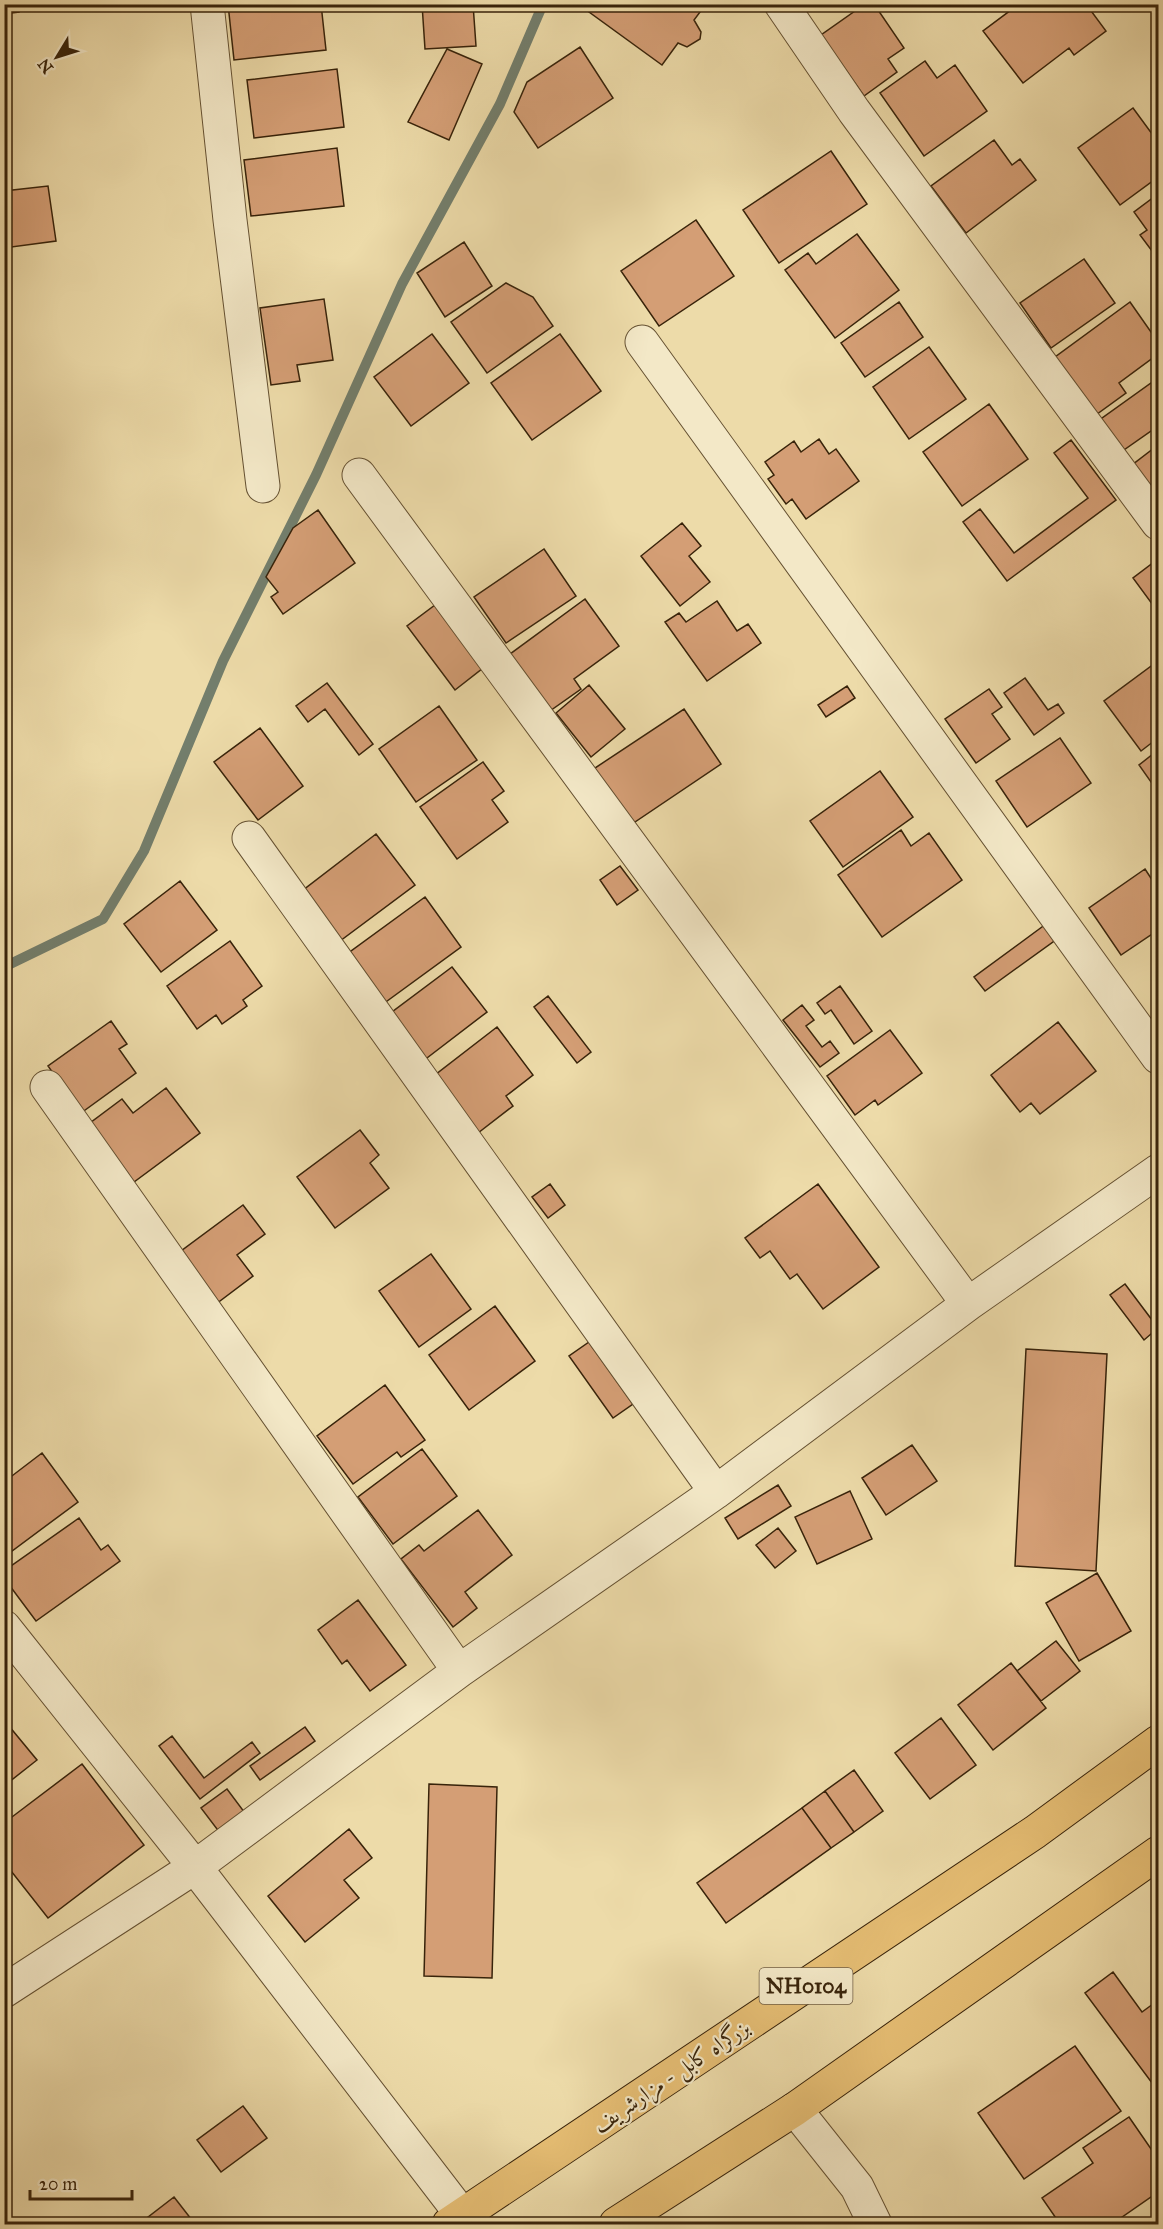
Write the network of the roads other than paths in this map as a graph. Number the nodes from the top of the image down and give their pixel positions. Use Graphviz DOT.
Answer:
graph roads {
  1 [pos="207,4"];
  2 [pos="781,4"];
  3 [pos="642,342"];
  4 [pos="359,475"];
  5 [pos="263,486"];
  6 [pos="1158,523"];
  7 [pos="249,838"];
  8 [pos="1158,1057"];
  9 [pos="47,1087"];
  10 [pos="1158,1172"];
  11 [pos="968,1304"];
  12 [pos="716,1492"];
  13 [pos="4,1627"];
  14 [pos="459,1671"];
  15 [pos="1158,1742"];
  16 [pos="1158,1853"];
  17 [pos="195,1867"];
  18 [pos="4,1991"];
  19 [pos="795,2109"];
  20 [pos="455,2220"];
  21 [pos="616,2224"];
  22 [pos="875,2224"];
  1 -- 5 [label="street"];
  2 -- 6 [label="street"];
  3 -- 8 [label="street"];
  4 -- 11 [label="street"];
  7 -- 12 [label="street"];
  9 -- 14 [label="street"];
  10 -- 11 [label="street"];
  11 -- 12 [label="street"];
  12 -- 14 [label="street"];
  13 -- 17 [label="street"];
  14 -- 17 [label="street"];
  15 -- 20 [label="highway, بزرگراه کابل - مزارشریف / NH0104"];
  16 -- 19 [label="highway"];
  17 -- 18 [label="street"];
  17 -- 20 [label="street"];
  19 -- 21 [label="highway"];
  19 -- 22 [label="street"];
}
